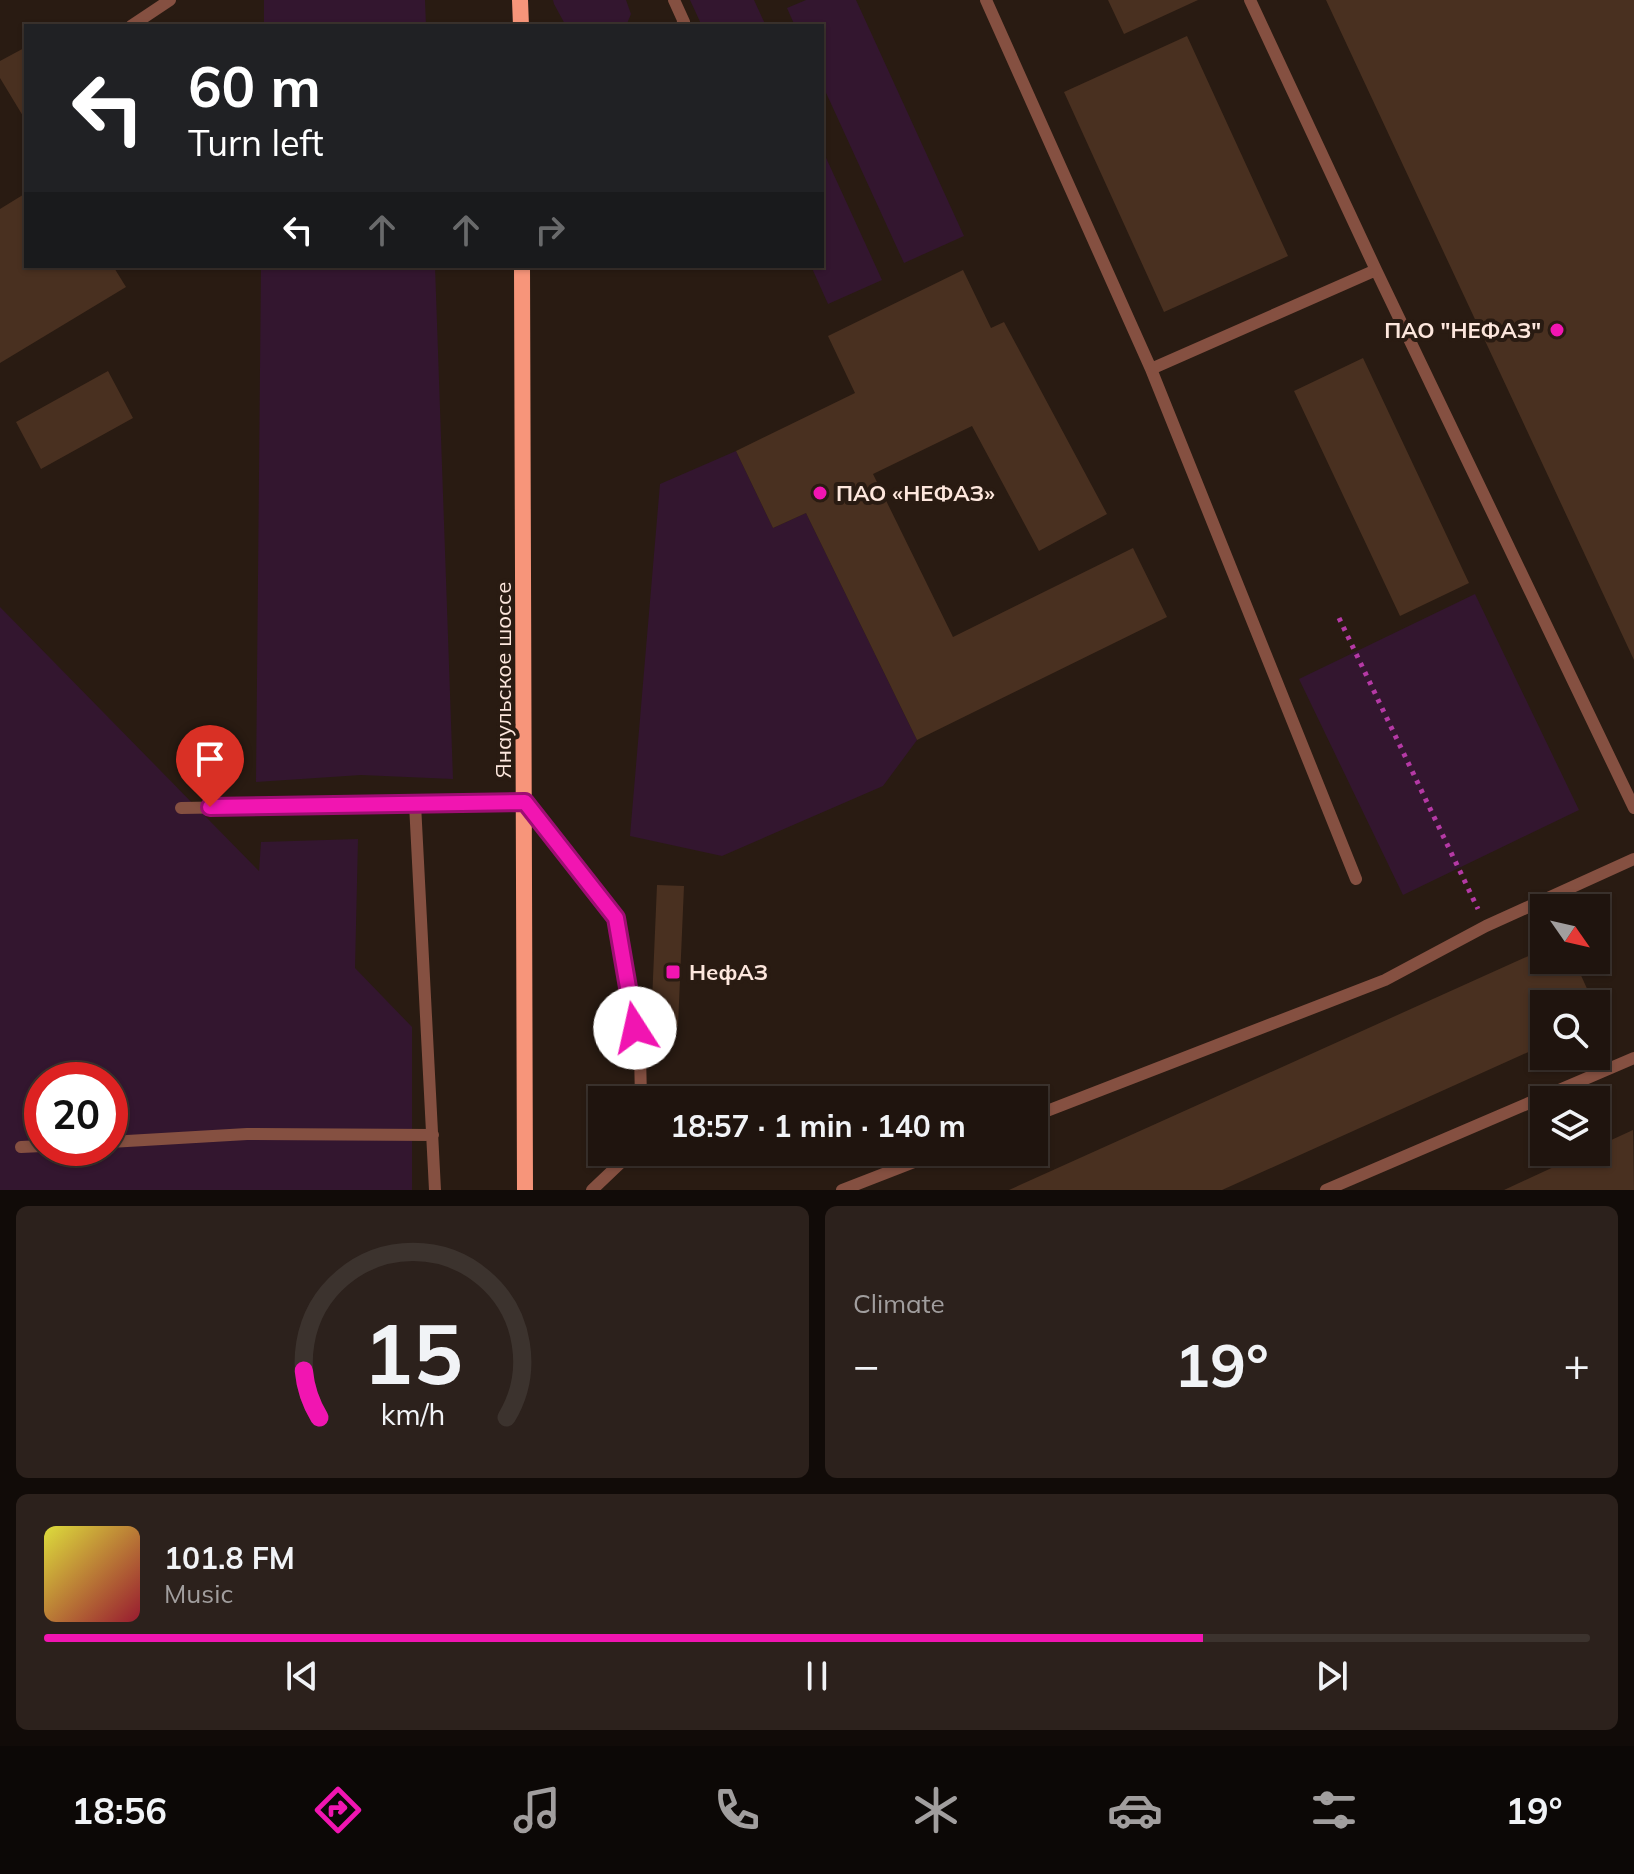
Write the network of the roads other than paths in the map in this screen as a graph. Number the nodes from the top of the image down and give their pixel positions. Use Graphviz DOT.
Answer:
graph roads {
  1 [pos="170,0"];
  2 [pos="520,0"];
  3 [pos="674,0"];
  4 [pos="986,0"];
  5 [pos="1250,0"];
  6 [pos="134,24"];
  7 [pos="521,24"];
  8 [pos="682,24"];
  9 [pos="522,268"];
  10 [pos="1376,270"];
  11 [pos="1151,369"];
  12 [pos="525,802"];
  13 [pos="415,804"];
  14 [pos="181,808"];
  15 [pos="1634,808"];
  16 [pos="1634,859"];
  17 [pos="1356,879"];
  18 [pos="1634,1058"];
  19 [pos="641,1086"];
  20 [pos="1048,1111"];
  21 [pos="433,1135"];
  22 [pos="128,1141"];
  23 [pos="21,1147"];
  24 [pos="24,1147"];
  25 [pos="617,1166"];
  26 [pos="904,1166"];
  27 [pos="435,1190"];
  28 [pos="525,1190"];
  29 [pos="592,1190"];
  30 [pos="842,1190"];
  31 [pos="1326,1190"];
  1 -- 6 [label="lane"];
  2 -- 7 [label="main road"];
  3 -- 8 [label="lane"];
  4 -- 11 [label="lane"];
  5 -- 10 [label="lane"];
  9 -- 12 [label="main road, Янаульское шоссе"];
  10 -- 11 [label="lane"];
  10 -- 15 [label="lane"];
  11 -- 17 [label="lane"];
  12 -- 13 [label="lane"];
  12 -- 19 [label="lane"];
  12 -- 28 [label="main road, Янаульское шоссе"];
  13 -- 14 [label="lane"];
  13 -- 21 [label="lane"];
  16 -- 20 [label="lane"];
  18 -- 31 [label="lane"];
  21 -- 22 [label="lane"];
  21 -- 27 [label="lane"];
  23 -- 24 [label="lane"];
  25 -- 29 [label="lane"];
  26 -- 30 [label="lane"];
}
